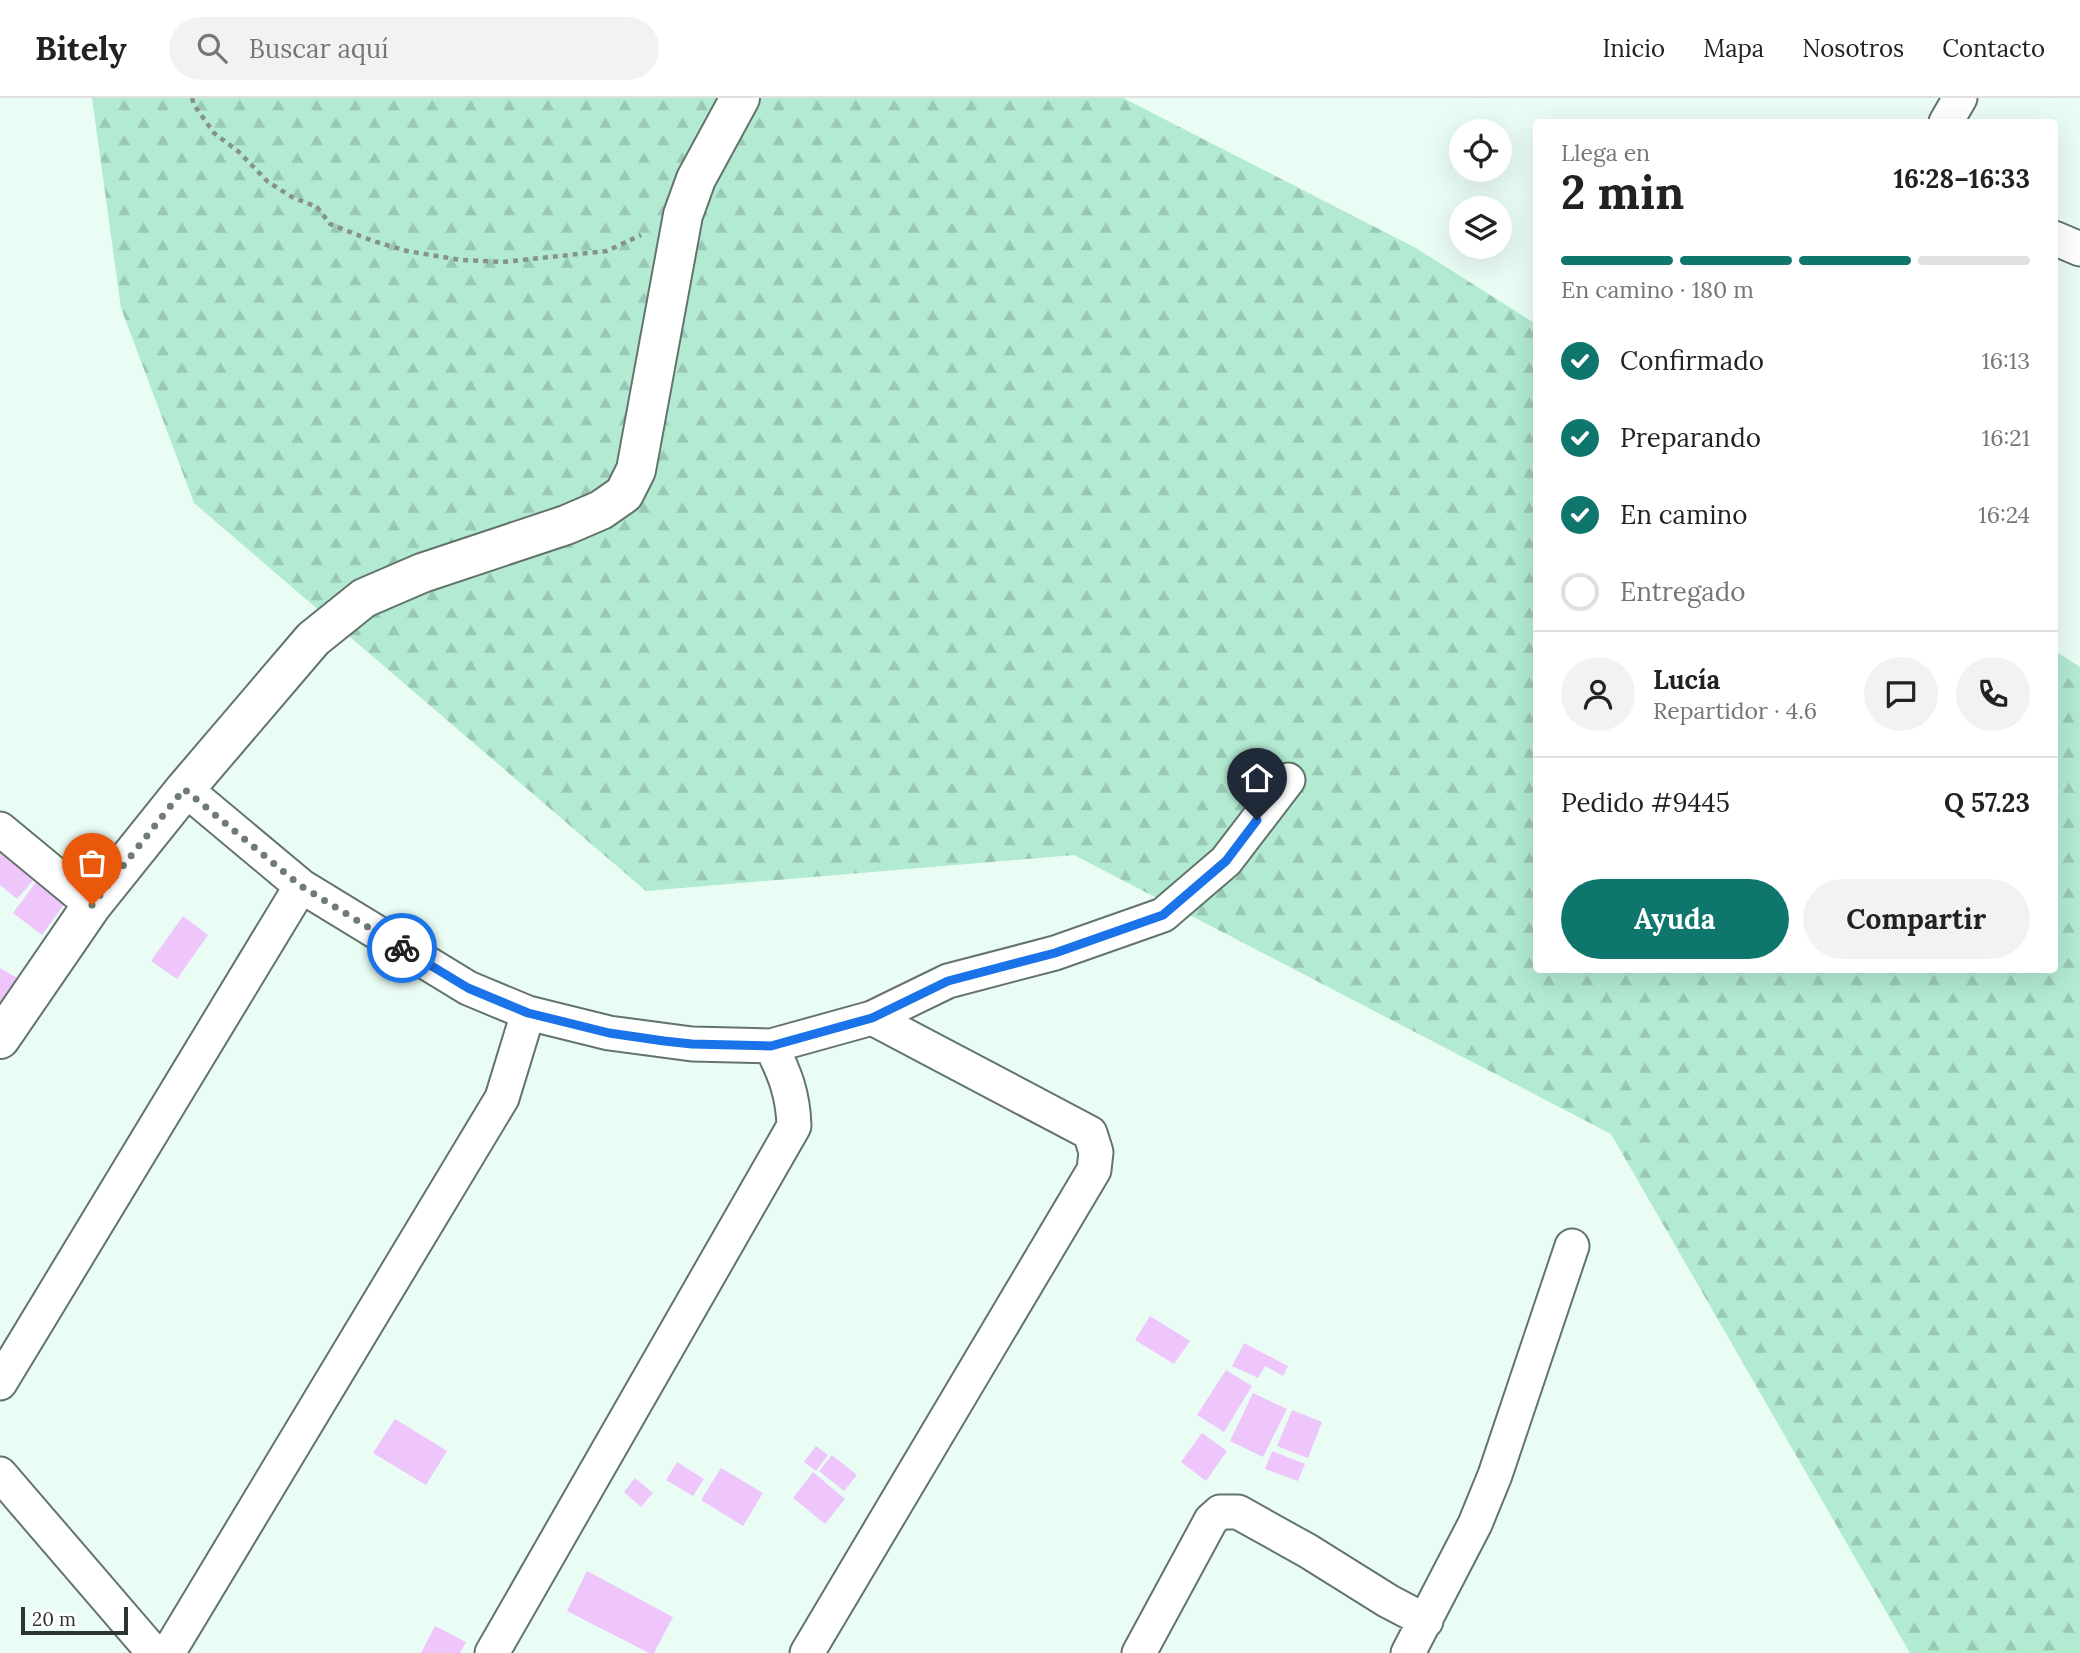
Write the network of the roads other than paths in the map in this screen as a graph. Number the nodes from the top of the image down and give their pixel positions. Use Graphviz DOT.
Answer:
graph roads {
  1 [pos="740,98"];
  2 [pos="1960,98"];
  3 [pos="1948,119"];
  4 [pos="2058,240"];
  5 [pos="2080,249"];
  6 [pos="1288,780"];
  7 [pos="184,789"];
  8 [pos="0,829"];
  9 [pos="301,886"];
  10 [pos="92,905"];
  11 [pos="528,1013"];
  12 [pos="872,1018"];
  13 [pos="0,1039"];
  14 [pos="771,1046"];
  15 [pos="1572,1246"];
  16 [pos="0,1383"];
  17 [pos="0,1474"];
  18 [pos="1426,1621"];
  19 [pos="154,1653"];
  20 [pos="168,1653"];
  21 [pos="492,1653"];
  22 [pos="807,1653"];
  23 [pos="1139,1653"];
  24 [pos="1408,1653"];
  1 -- 7 [label="street"];
  2 -- 3 [label="street"];
  4 -- 5 [label="street"];
  6 -- 12 [label="street"];
  7 -- 9 [label="street"];
  7 -- 10 [label="street"];
  8 -- 10 [label="street"];
  9 -- 11 [label="street"];
  9 -- 16 [label="street"];
  10 -- 13 [label="street"];
  11 -- 14 [label="street"];
  11 -- 20 [label="street"];
  12 -- 14 [label="street"];
  12 -- 22 [label="street"];
  14 -- 21 [label="street"];
  15 -- 18 [label="street"];
  17 -- 19 [label="street"];
  18 -- 23 [label="street"];
  18 -- 24 [label="street"];
}
